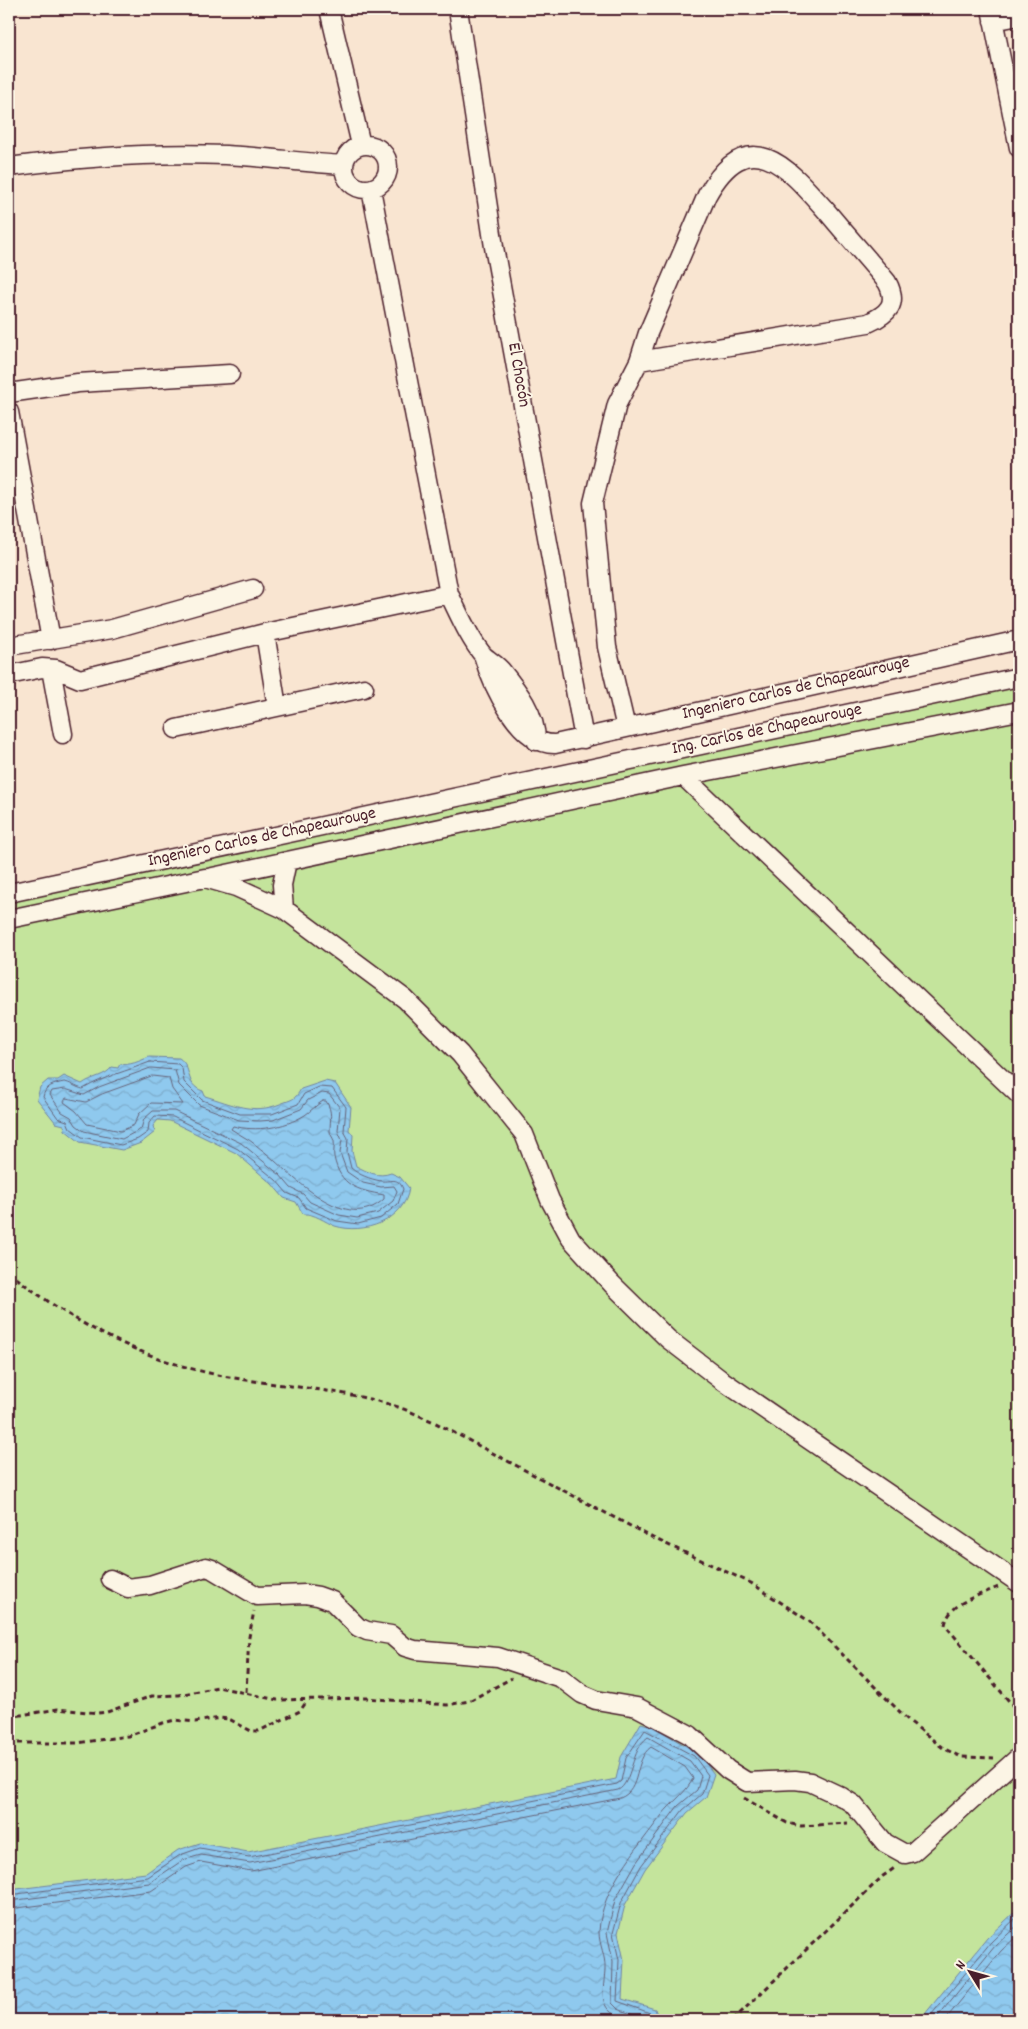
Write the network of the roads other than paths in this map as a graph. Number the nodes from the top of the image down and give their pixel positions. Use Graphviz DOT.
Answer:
graph roads {
  1 [pos="329,9"];
  2 [pos="458,9"];
  3 [pos="992,15"];
  4 [pos="1019,16"];
  5 [pos="361,145"];
  6 [pos="1019,148"];
  7 [pos="344,165"];
  8 [pos="9,167"];
  9 [pos="371,188"];
  10 [pos="639,361"];
  11 [pos="230,374"];
  12 [pos="9,393"];
  13 [pos="9,412"];
  14 [pos="254,589"];
  15 [pos="449,594"];
  16 [pos="265,633"];
  17 [pos="51,640"];
  18 [pos="1019,640"];
  19 [pos="9,646"];
  20 [pos="51,669"];
  21 [pos="9,676"];
  22 [pos="1019,677"];
  23 [pos="364,688"];
  24 [pos="277,707"];
  25 [pos="1019,711"];
  26 [pos="626,728"];
  27 [pos="176,729"];
  28 [pos="63,734"];
  29 [pos="579,740"];
  30 [pos="682,776"];
  31 [pos="515,784"];
  32 [pos="287,861"];
  33 [pos="205,878"];
  34 [pos="9,893"];
  35 [pos="284,908"];
  36 [pos="9,919"];
  37 [pos="1019,1095"];
  38 [pos="110,1579"];
  39 [pos="1017,1581"];
  40 [pos="1019,1757"];
  1 -- 5 [label="street"];
  2 -- 29 [label="street, El Chocón"];
  3 -- 4 [label="street"];
  3 -- 6 [label="street"];
  5 -- 7 [label="street"];
  5 -- 9 [label="street"];
  7 -- 8 [label="street"];
  7 -- 9 [label="street"];
  9 -- 15 [label="street"];
  10 -- 10 [label="street"];
  10 -- 26 [label="street"];
  11 -- 12 [label="street"];
  13 -- 17 [label="street"];
  14 -- 17 [label="street"];
  15 -- 16 [label="street"];
  15 -- 29 [label="street, Ingeniero Carlos de Chapeaurouge"];
  16 -- 20 [label="street"];
  16 -- 24 [label="street"];
  17 -- 19 [label="street"];
  18 -- 26 [label="street, Ingeniero Carlos de Chapeaurouge"];
  20 -- 21 [label="street"];
  20 -- 28 [label="street"];
  22 -- 31 [label="street, Ing. Carlos de Chapeaurouge"];
  23 -- 24 [label="street"];
  24 -- 27 [label="street"];
  25 -- 30 [label="street"];
  26 -- 29 [label="street, Ingeniero Carlos de Chapeaurouge"];
  30 -- 32 [label="street"];
  30 -- 37 [label="street"];
  31 -- 34 [label="street, Ingeniero Carlos de Chapeaurouge"];
  32 -- 33 [label="street"];
  32 -- 35 [label="street"];
  33 -- 35 [label="street"];
  33 -- 36 [label="street"];
  35 -- 39 [label="street"];
  38 -- 40 [label="street"];
}
